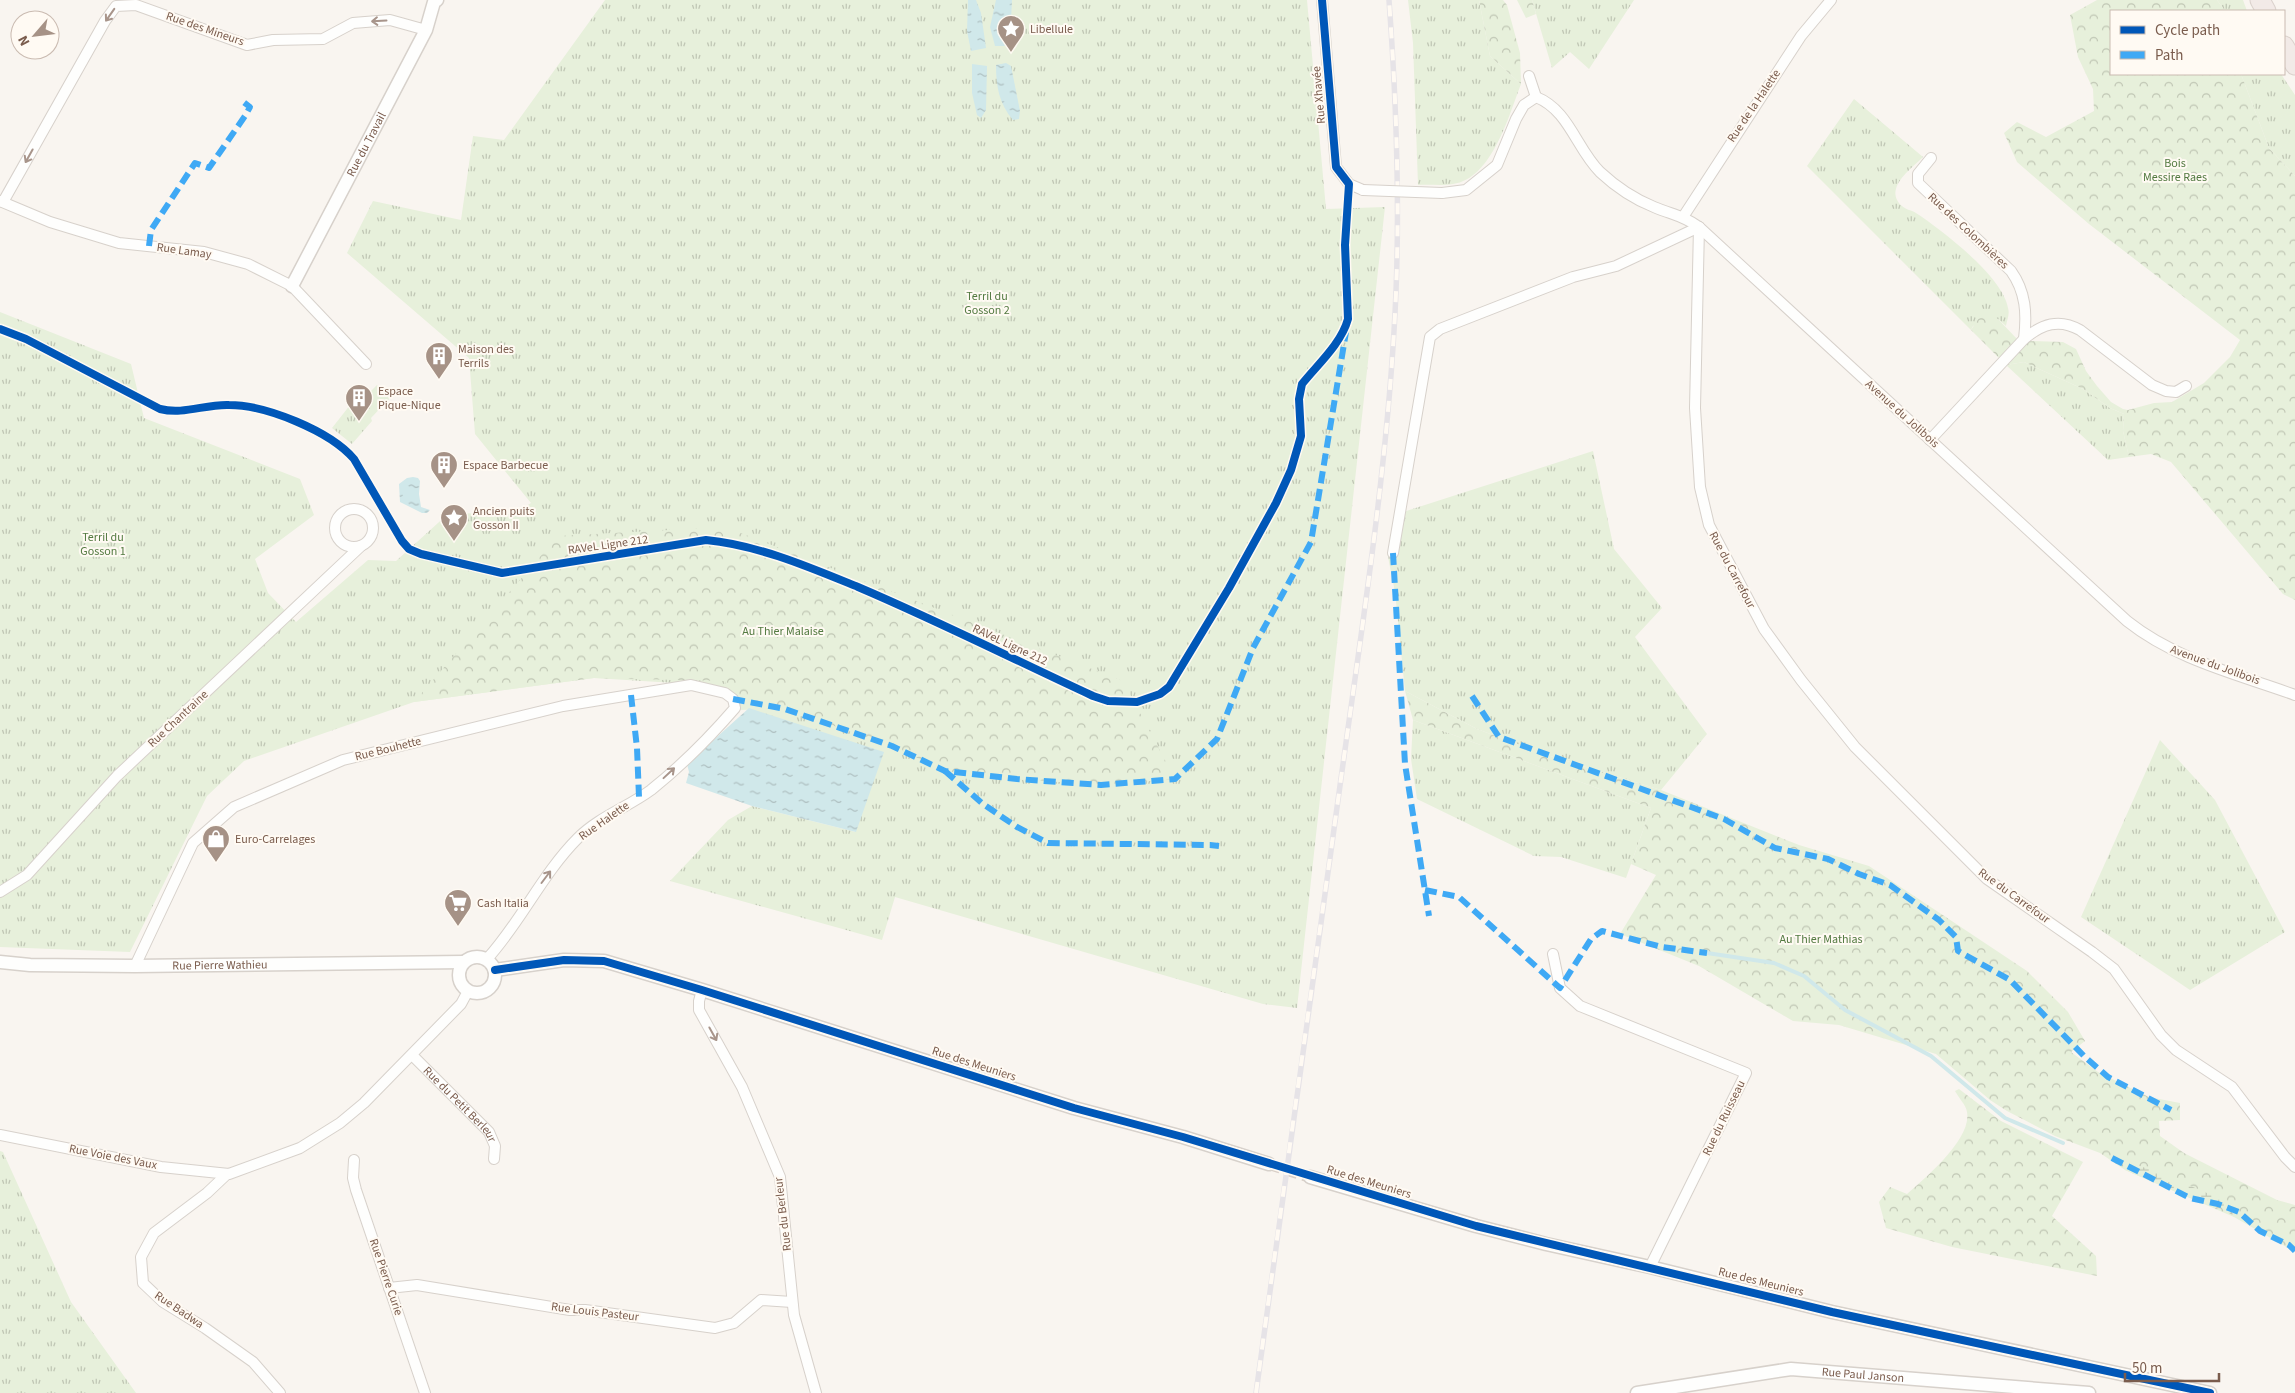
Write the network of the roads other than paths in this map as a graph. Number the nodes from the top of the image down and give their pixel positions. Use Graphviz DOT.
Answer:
graph roads {
  1 [pos="1322,0"];
  2 [pos="1831,0"];
  3 [pos="435,1"];
  4 [pos="426,30"];
  5 [pos="2285,48"];
  6 [pos="2295,65"];
  7 [pos="1529,76"];
  8 [pos="1536,97"];
  9 [pos="1932,158"];
  10 [pos="2,201"];
  11 [pos="1683,216"];
  12 [pos="1699,227"];
  13 [pos="292,286"];
  14 [pos="2024,338"];
  15 [pos="366,364"];
  16 [pos="2186,386"];
  17 [pos="1930,440"];
  18 [pos="360,547"];
  19 [pos="1393,552"];
  20 [pos="2295,695"];
  21 [pos="733,699"];
  22 [pos="0,892"];
  23 [pos="1553,954"];
  24 [pos="486,959"];
  25 [pos="0,962"];
  26 [pos="464,962"];
  27 [pos="441,964"];
  28 [pos="135,966"];
  29 [pos="495,970"];
  30 [pos="464,986"];
  31 [pos="702,990"];
  32 [pos="412,1055"];
  33 [pos="0,1135"];
  34 [pos="494,1159"];
  35 [pos="354,1160"];
  36 [pos="1269,1164"];
  37 [pos="2295,1167"];
  38 [pos="226,1175"];
  39 [pos="1310,1177"];
  40 [pos="1650,1267"];
  41 [pos="389,1288"];
  42 [pos="792,1302"];
  43 [pos="280,1393"];
  44 [pos="425,1393"];
  45 [pos="816,1393"];
  46 [pos="1637,1393"];
  47 [pos="2089,1393"];
  48 [pos="2210,1393"];
  1 -- 8 [label="street, Rue Xhavée, bridge"];
  2 -- 11 [label="street, Rue de la Halette"];
  3 -- 4 [label="street, Rue du Travail"];
  4 -- 10 [label="street, Rue des Mineurs, one-way"];
  4 -- 13 [label="street, Rue du Travail"];
  5 -- 6 [label="highway"];
  7 -- 8 [label="street"];
  8 -- 11 [label="street, Avenue du Jolibois"];
  9 -- 14 [label="street, Rue des Colombières"];
  10 -- 13 [label="street, Rue Lamay"];
  11 -- 12 [label="street, Avenue du Jolibois"];
  12 -- 17 [label="street, Avenue du Jolibois"];
  12 -- 19 [label="street"];
  12 -- 37 [label="street, Rue du Carrefour"];
  13 -- 15 [label="street, Rue Lamay"];
  14 -- 16 [label="street"];
  14 -- 17 [label="street"];
  17 -- 20 [label="street, Avenue du Jolibois"];
  18 -- 22 [label="street, Rue Chantraine"];
  24 -- 21 [label="street, Rue Halette, one-way"];
  21 -- 28 [label="street, Rue Bouhette"];
  23 -- 40 [label="street, Rue du Ruisseau"];
  24 -- 26 [label="street"];
  24 -- 29 [label="street"];
  25 -- 28 [label="street, Rue Pierre Wathieu"];
  26 -- 27 [label="street, Rue Pierre Wathieu"];
  26 -- 30 [label="street"];
  27 -- 28 [label="street, Rue Pierre Wathieu"];
  27 -- 30 [label="street"];
  29 -- 30 [label="street"];
  29 -- 31 [label="street"];
  30 -- 32 [label="street"];
  31 -- 36 [label="street, Rue des Meuniers"];
  31 -- 42 [label="street, Rue du Berleur, one-way"];
  32 -- 34 [label="street, Rue du Petit Berleur"];
  32 -- 38 [label="street"];
  33 -- 38 [label="street, Rue Voie des Vaux"];
  35 -- 41 [label="street, Rue Pierre Curie"];
  38 -- 43 [label="street, Rue Badwa"];
  39 -- 40 [label="street, Rue des Meuniers"];
  40 -- 48 [label="street, Rue des Meuniers"];
  41 -- 42 [label="street, Rue Louis Pasteur"];
  41 -- 44 [label="street, Rue Pierre Curie"];
  42 -- 45 [label="street, Rue du Berleur"];
  46 -- 47 [label="street, Rue Paul Janson"];
}
